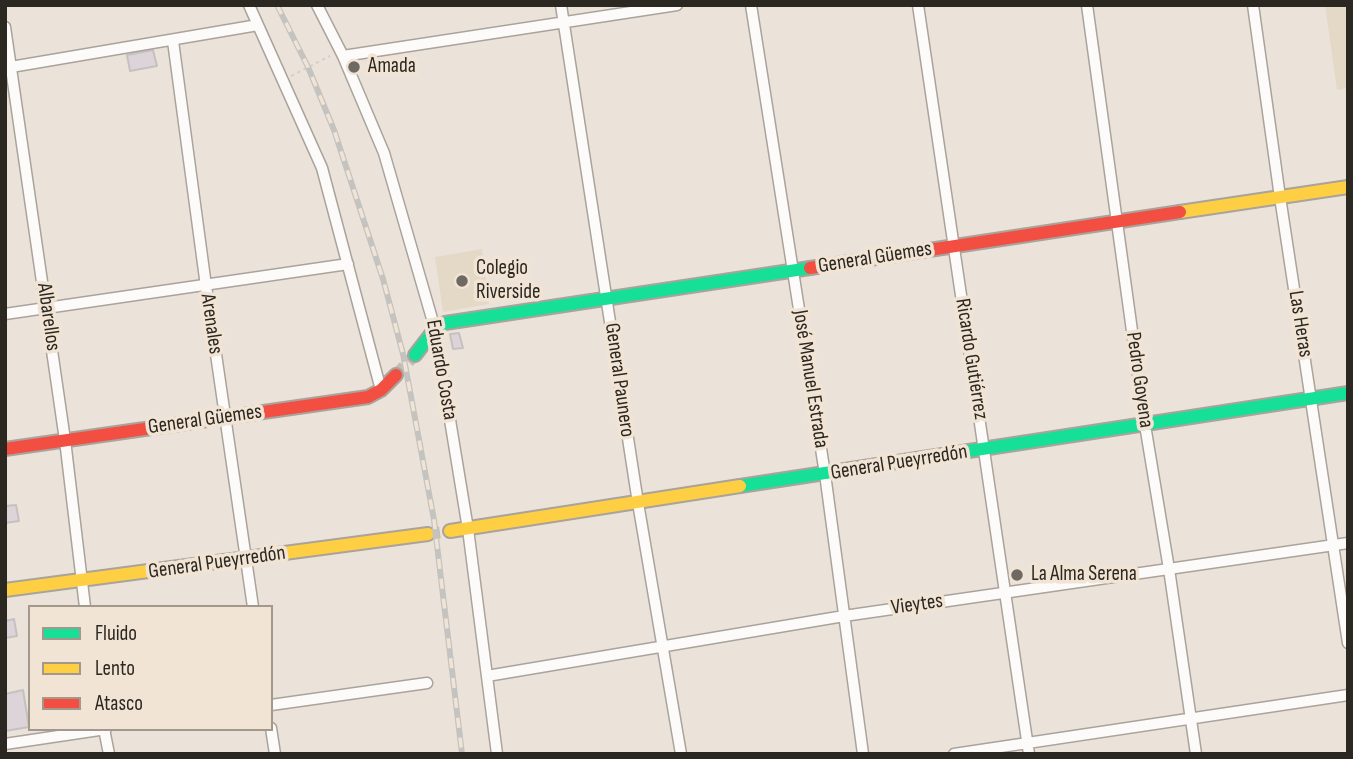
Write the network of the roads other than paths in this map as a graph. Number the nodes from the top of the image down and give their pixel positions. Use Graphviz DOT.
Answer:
graph roads {
  1 [pos="249,5"];
  2 [pos="317,5"];
  3 [pos="561,5"];
  4 [pos="677,5"];
  5 [pos="751,5"];
  6 [pos="918,5"];
  7 [pos="1087,5"];
  8 [pos="1253,5"];
  9 [pos="564,22"];
  10 [pos="258,25"];
  11 [pos="5,27"];
  12 [pos="173,41"];
  13 [pos="341,53"];
  14 [pos="9,68"];
  15 [pos="1348,187"];
  16 [pos="1280,197"];
  17 [pos="1117,222"];
  18 [pos="955,246"];
  19 [pos="348,264"];
  20 [pos="792,271"];
  21 [pos="206,286"];
  22 [pos="607,299"];
  23 [pos="47,310"];
  24 [pos="5,314"];
  25 [pos="435,329"];
  26 [pos="415,355"];
  27 [pos="396,375"];
  28 [pos="381,390"];
  29 [pos="1348,393"];
  30 [pos="1312,399"];
  31 [pos="225,416"];
  32 [pos="1145,425"];
  33 [pos="65,440"];
  34 [pos="5,449"];
  35 [pos="985,449"];
  36 [pos="825,474"];
  37 [pos="638,503"];
  38 [pos="468,529"];
  39 [pos="450,531"];
  40 [pos="428,534"];
  41 [pos="1348,543"];
  42 [pos="1333,545"];
  43 [pos="246,559"];
  44 [pos="1169,569"];
  45 [pos="81,582"];
  46 [pos="5,590"];
  47 [pos="1007,592"];
  48 [pos="85,605"];
  49 [pos="253,605"];
  50 [pos="844,616"];
  51 [pos="1348,643"];
  52 [pos="663,645"];
  53 [pos="487,676"];
  54 [pos="427,683"];
  55 [pos="1348,695"];
  56 [pos="273,705"];
  57 [pos="1190,719"];
  58 [pos="92,731"];
  59 [pos="105,731"];
  60 [pos="271,731"];
  61 [pos="5,744"];
  62 [pos="1029,749"];
  63 [pos="109,754"];
  64 [pos="275,754"];
  65 [pos="497,754"];
  66 [pos="681,754"];
  67 [pos="863,754"];
  68 [pos="954,754"];
  69 [pos="1196,754"];
  1 -- 10 [label="street"];
  2 -- 13 [label="street, Eduardo Costa"];
  3 -- 9 [label="street, General Paunero"];
  4 -- 9 [label="street"];
  5 -- 20 [label="street, José Manuel Estrada"];
  6 -- 18 [label="street, Ricardo Gutiérrez"];
  7 -- 17 [label="street, Pedro Goyena"];
  8 -- 16 [label="street, Las Heras"];
  9 -- 13 [label="street"];
  9 -- 22 [label="street, General Paunero"];
  10 -- 12 [label="street"];
  10 -- 19 [label="street"];
  11 -- 14 [label="street, Albarellos"];
  12 -- 14 [label="street"];
  12 -- 21 [label="street, Arenales"];
  13 -- 25 [label="street, Eduardo Costa"];
  14 -- 23 [label="street, Albarellos"];
  15 -- 16 [label="street, General Güemes"];
  16 -- 17 [label="street, General Güemes"];
  16 -- 30 [label="street, Las Heras"];
  17 -- 18 [label="street, General Güemes"];
  17 -- 32 [label="street, Pedro Goyena"];
  18 -- 20 [label="street, General Güemes"];
  18 -- 35 [label="street, Ricardo Gutiérrez"];
  19 -- 21 [label="street"];
  19 -- 28 [label="street"];
  20 -- 22 [label="street, General Güemes"];
  20 -- 36 [label="street, José Manuel Estrada"];
  21 -- 23 [label="street"];
  21 -- 31 [label="street, Arenales"];
  22 -- 25 [label="street, General Güemes"];
  22 -- 37 [label="street, General Paunero"];
  23 -- 24 [label="street"];
  23 -- 33 [label="street, Albarellos"];
  25 -- 26 [label="street"];
  25 -- 38 [label="street, Eduardo Costa"];
  27 -- 28 [label="street, General Güemes"];
  28 -- 31 [label="street, General Güemes"];
  29 -- 30 [label="street, General Pueyrredón"];
  30 -- 32 [label="street, General Pueyrredón"];
  30 -- 42 [label="street, Las Heras"];
  31 -- 33 [label="street, General Güemes"];
  31 -- 43 [label="street, Arenales"];
  32 -- 35 [label="street, General Pueyrredón"];
  32 -- 44 [label="street, Pedro Goyena"];
  33 -- 34 [label="street, General Güemes"];
  33 -- 45 [label="street, Albarellos"];
  35 -- 36 [label="street, General Pueyrredón"];
  35 -- 47 [label="street, Ricardo Gutiérrez"];
  36 -- 37 [label="street, General Pueyrredón"];
  36 -- 50 [label="street, José Manuel Estrada"];
  37 -- 38 [label="street, General Pueyrredón"];
  37 -- 52 [label="street, General Paunero"];
  38 -- 39 [label="street, General Pueyrredón"];
  38 -- 53 [label="street, Eduardo Costa"];
  40 -- 43 [label="street, General Pueyrredón"];
  41 -- 42 [label="street, Vieytes"];
  42 -- 44 [label="street, Vieytes"];
  42 -- 51 [label="street, Las Heras"];
  43 -- 45 [label="street, General Pueyrredón"];
  43 -- 49 [label="street, Arenales"];
  44 -- 47 [label="street, Vieytes"];
  44 -- 57 [label="street, Pedro Goyena"];
  45 -- 46 [label="street, General Pueyrredón"];
  45 -- 48 [label="street, Albarellos"];
  47 -- 50 [label="street, Vieytes"];
  47 -- 62 [label="street, Ricardo Gutiérrez"];
  50 -- 52 [label="street, Vieytes"];
  50 -- 67 [label="street, José Manuel Estrada"];
  52 -- 53 [label="street, Vieytes"];
  52 -- 66 [label="street, General Paunero"];
  53 -- 65 [label="street, Eduardo Costa"];
  54 -- 56 [label="street"];
  55 -- 57 [label="street"];
  57 -- 62 [label="street"];
  57 -- 69 [label="street, Pedro Goyena"];
  58 -- 61 [label="street"];
  59 -- 63 [label="street"];
  60 -- 64 [label="street"];
  62 -- 68 [label="street"];
}
